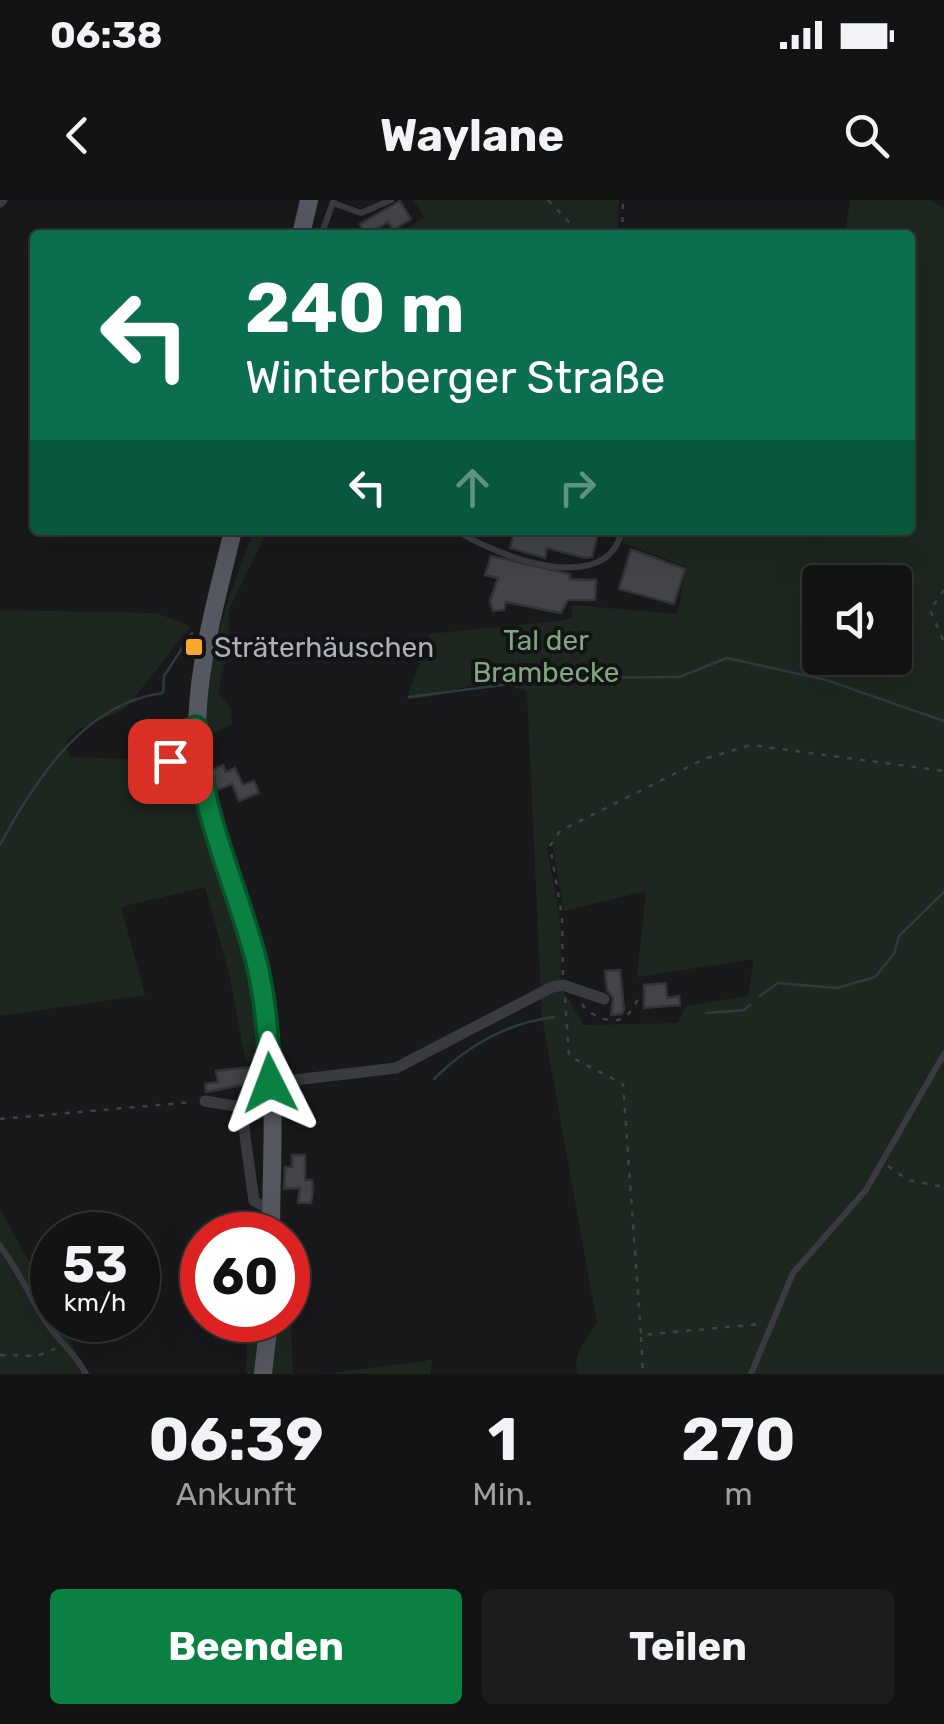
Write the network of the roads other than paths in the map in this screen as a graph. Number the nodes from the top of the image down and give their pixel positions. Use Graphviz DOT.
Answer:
graph roads {
  1 [pos="310,200"];
  2 [pos="391,200"];
  3 [pos="334,201"];
  4 [pos="302,230"];
  5 [pos="323,230"];
  6 [pos="231,535"];
  7 [pos="464,535"];
  8 [pos="620,535"];
  9 [pos="196,727"];
  10 [pos="170,761"];
  11 [pos="604,1000"];
  12 [pos="944,1054"];
  13 [pos="270,1083"];
  14 [pos="205,1101"];
  15 [pos="271,1210"];
  16 [pos="0,1246"];
  17 [pos="267,1342"];
  18 [pos="86,1374"];
  19 [pos="263,1374"];
  20 [pos="751,1374"];
  1 -- 4 [label="main road"];
  2 -- 3 [label="lane"];
  3 -- 5 [label="lane"];
  6 -- 9 [label="main road"];
  7 -- 8 [label="lane"];
  9 -- 10 [label="lane"];
  9 -- 13 [label="main road"];
  11 -- 13 [label="street"];
  12 -- 20 [label="lane"];
  13 -- 15 [label="main road"];
  14 -- 15 [label="street"];
  16 -- 18 [label="lane"];
  17 -- 19 [label="main road"];
}
